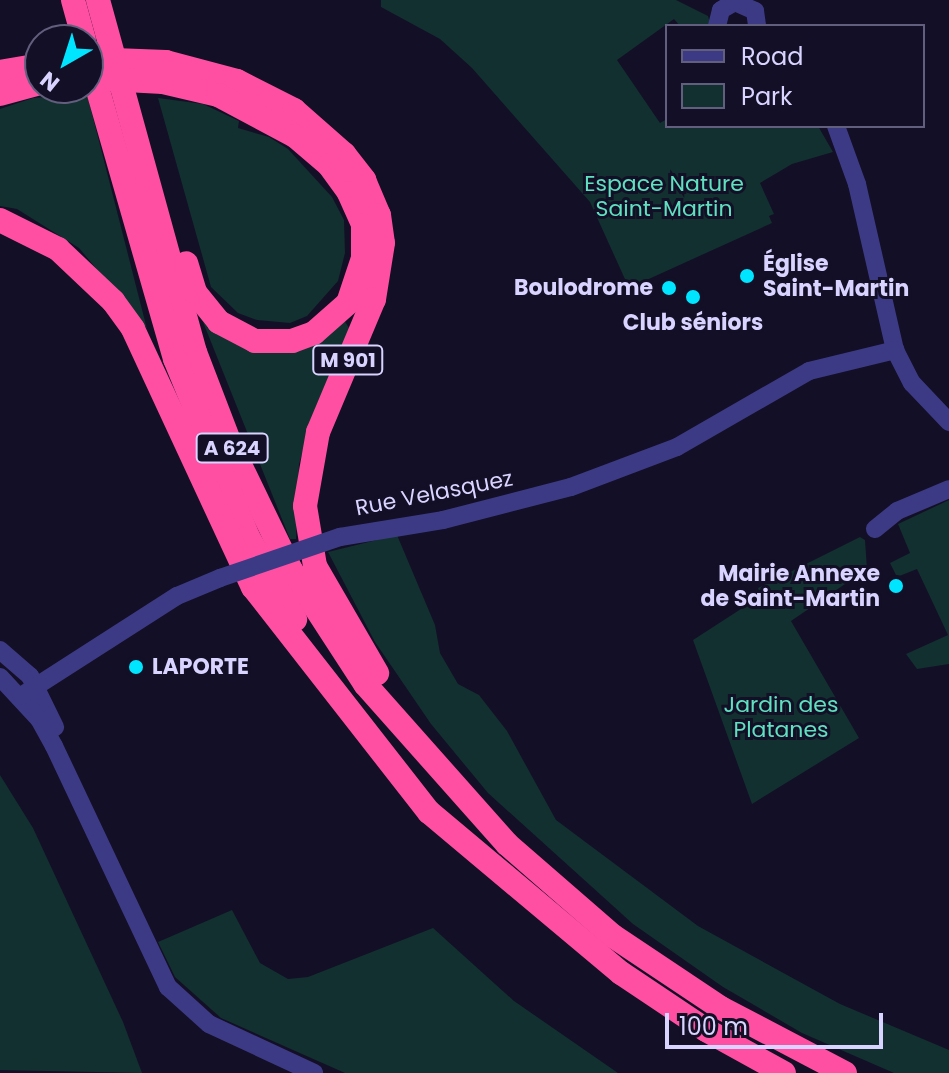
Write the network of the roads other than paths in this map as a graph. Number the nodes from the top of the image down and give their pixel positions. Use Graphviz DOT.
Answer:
graph roads {
  1 [pos="73,0"];
  2 [pos="98,0"];
  3 [pos="751,3"];
  4 [pos="716,12"];
  5 [pos="80,24"];
  6 [pos="756,24"];
  7 [pos="104,61"];
  8 [pos="24,68"];
  9 [pos="0,72"];
  10 [pos="165,72"];
  11 [pos="104,77"];
  12 [pos="24,87"];
  13 [pos="0,94"];
  14 [pos="101,104"];
  15 [pos="127,108"];
  16 [pos="837,128"];
  17 [pos="0,220"];
  18 [pos="895,350"];
  19 [pos="949,422"];
  20 [pos="949,489"];
  21 [pos="875,529"];
  22 [pos="0,650"];
  23 [pos="0,677"];
  24 [pos="28,691"];
  25 [pos="334,695"];
  26 [pos="419,749"];
  27 [pos="314,1073"];
  28 [pos="784,1073"];
  29 [pos="845,1073"];
  1 -- 5 [label="highway"];
  2 -- 15 [label="highway, A 624"];
  3 -- 4 [label="street"];
  3 -- 6 [label="street"];
  7 -- 10 [label="highway, M 901, bridge"];
  8 -- 9 [label="highway"];
  10 -- 11 [label="highway, M 901, bridge"];
  10 -- 15 [label="highway, M 901"];
  10 -- 26 [label="highway, M 901"];
  12 -- 13 [label="highway"];
  14 -- 25 [label="highway, A 624"];
  15 -- 26 [label="highway, A 624"];
  16 -- 18 [label="street"];
  17 -- 25 [label="highway, A 624"];
  18 -- 19 [label="street"];
  18 -- 24 [label="street, Rue Velasquez, bridge"];
  20 -- 21 [label="street"];
  22 -- 24 [label="street"];
  23 -- 24 [label="street"];
  24 -- 27 [label="street"];
  25 -- 28 [label="highway, A 624"];
  26 -- 29 [label="highway, A 624"];
}
